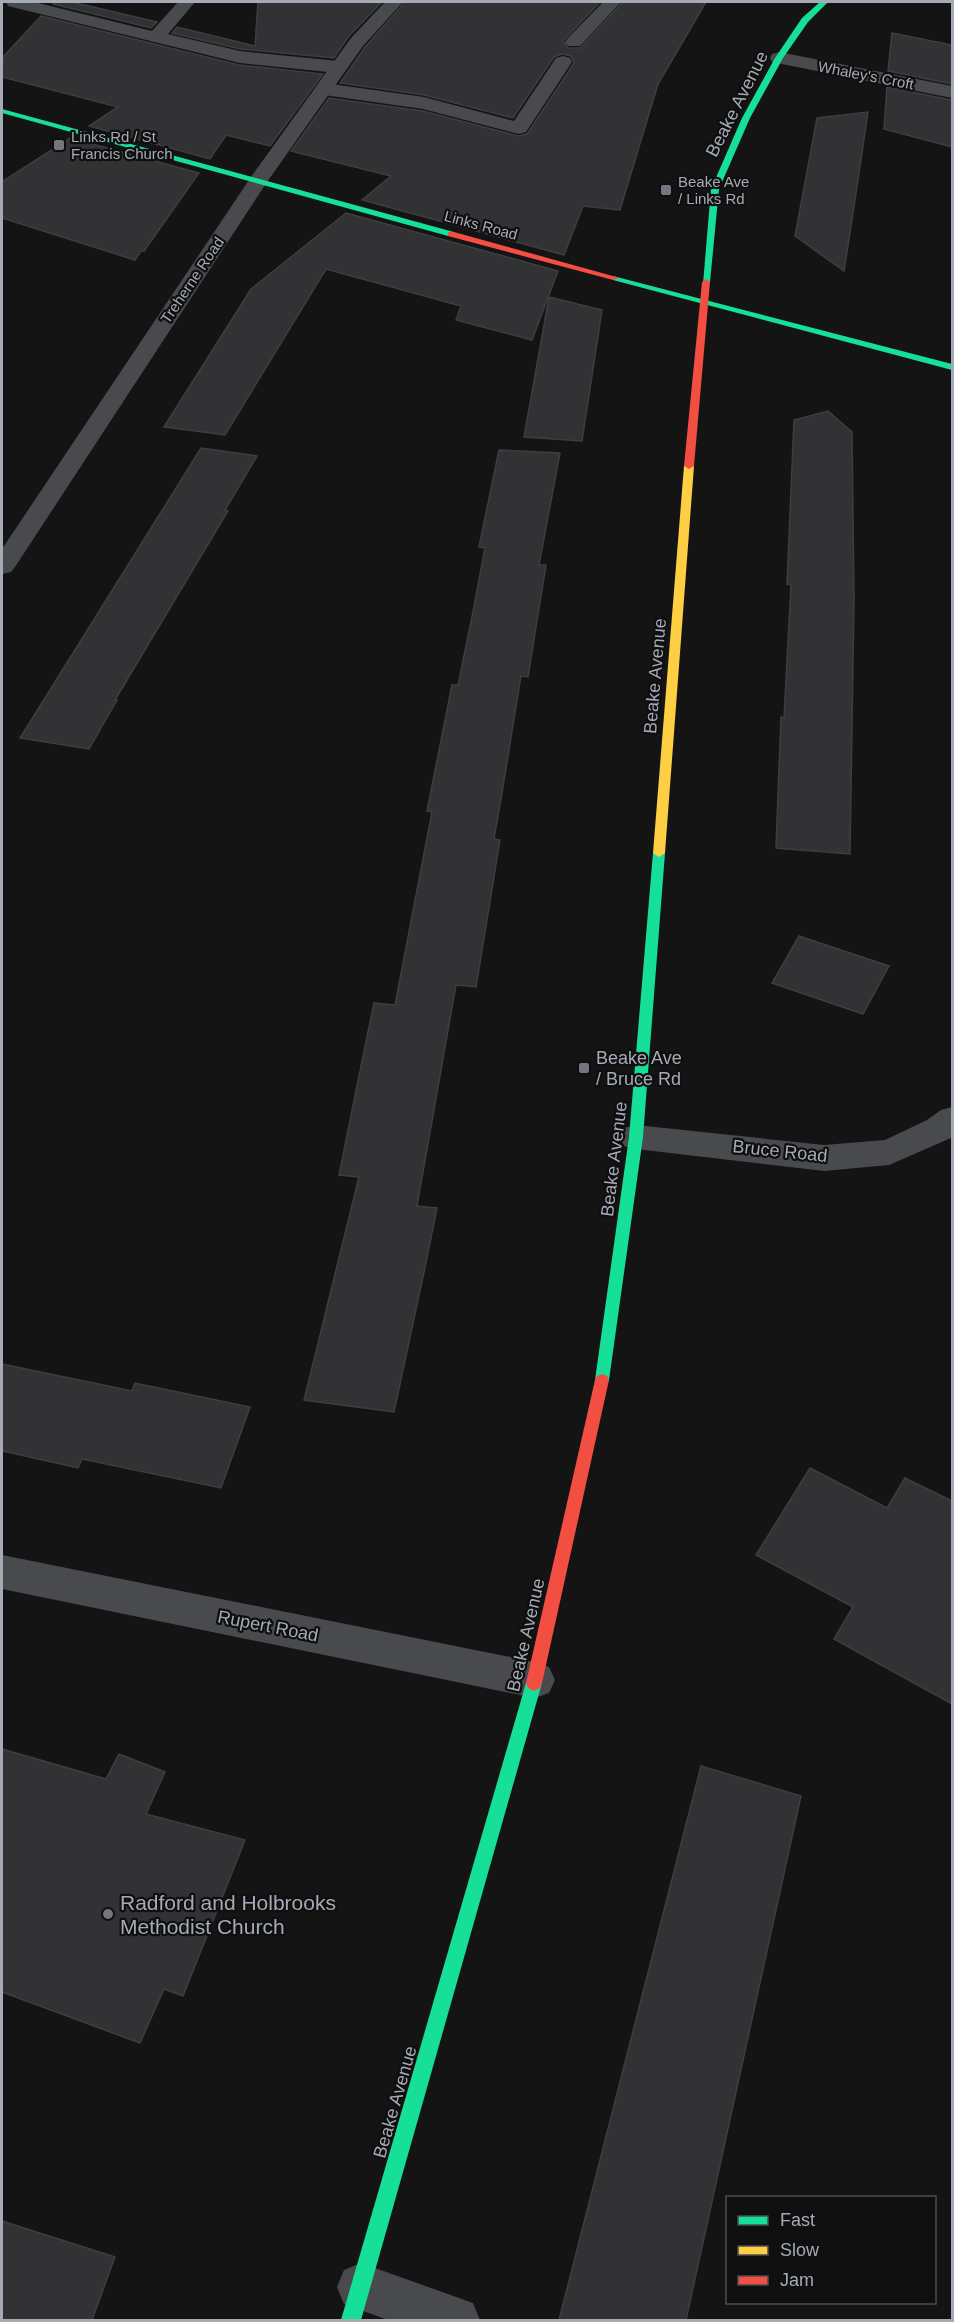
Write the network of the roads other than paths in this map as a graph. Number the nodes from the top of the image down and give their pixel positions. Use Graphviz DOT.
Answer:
graph roads {
  1 [pos="14,2"];
  2 [pos="187,2"];
  3 [pos="394,2"];
  4 [pos="612,2"];
  5 [pos="824,2"];
  6 [pos="156,37"];
  7 [pos="574,42"];
  8 [pos="779,58"];
  9 [pos="563,62"];
  10 [pos="338,68"];
  11 [pos="324,89"];
  12 [pos="952,92"];
  13 [pos="2,111"];
  14 [pos="258,181"];
  15 [pos="706,301"];
  16 [pos="952,367"];
  17 [pos="2,567"];
  18 [pos="952,1119"];
  19 [pos="636,1137"];
  20 [pos="2,1572"];
  21 [pos="535,1680"];
  22 [pos="356,2303"];
  23 [pos="456,2320"];
  1 -- 6 [label="street"];
  2 -- 6 [label="street"];
  3 -- 10 [label="street, Treherne Road"];
  4 -- 7 [label="street"];
  5 -- 8 [label="street, Beake Avenue"];
  6 -- 10 [label="street"];
  8 -- 12 [label="street, Whaley's Croft"];
  8 -- 15 [label="street, Beake Avenue"];
  9 -- 11 [label="street"];
  10 -- 11 [label="street, Treherne Road"];
  11 -- 14 [label="street, Treherne Road"];
  13 -- 14 [label="street, Links Road"];
  14 -- 15 [label="street, Links Road"];
  14 -- 17 [label="street, Treherne Road"];
  15 -- 16 [label="street, Links Road"];
  15 -- 19 [label="street, Beake Avenue"];
  18 -- 19 [label="street, Bruce Road"];
  19 -- 21 [label="street, Beake Avenue"];
  20 -- 21 [label="street, Rupert Road"];
  21 -- 22 [label="street, Beake Avenue"];
  22 -- 23 [label="street"];
}
